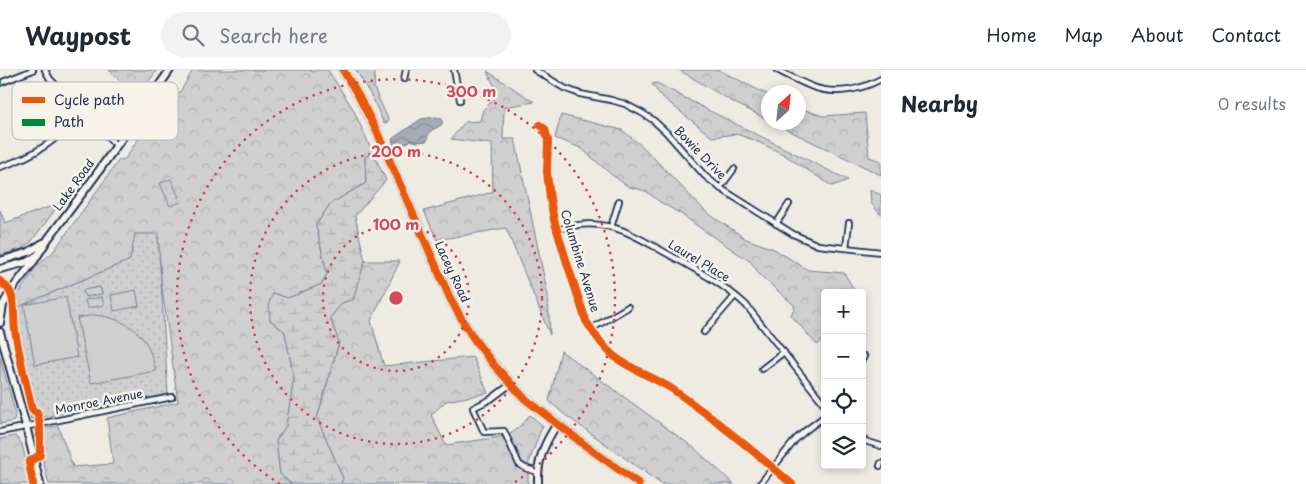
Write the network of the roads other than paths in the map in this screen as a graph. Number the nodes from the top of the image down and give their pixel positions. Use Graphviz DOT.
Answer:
graph roads {
  1 [pos="33,70"];
  2 [pos="44,70"];
  3 [pos="170,70"];
  4 [pos="343,70"];
  5 [pos="406,70"];
  6 [pos="454,70"];
  7 [pos="535,70"];
  8 [pos="777,70"];
  9 [pos="404,79"];
  10 [pos="881,79"];
  11 [pos="53,82"];
  12 [pos="161,82"];
  13 [pos="1,83"];
  14 [pos="460,100"];
  15 [pos="540,124"];
  16 [pos="55,140"];
  17 [pos="111,140"];
  18 [pos="120,140"];
  19 [pos="116,145"];
  20 [pos="0,167"];
  21 [pos="734,169"];
  22 [pos="720,188"];
  23 [pos="619,201"];
  24 [pos="788,204"];
  25 [pos="849,223"];
  26 [pos="776,224"];
  27 [pos="611,227"];
  28 [pos="557,230"];
  29 [pos="48,239"];
  30 [pos="846,248"];
  31 [pos="881,252"];
  32 [pos="37,256"];
  33 [pos="0,261"];
  34 [pos="0,269"];
  35 [pos="735,296"];
  36 [pos="628,307"];
  37 [pos="0,323"];
  38 [pos="591,329"];
  39 [pos="0,332"];
  40 [pos="704,332"];
  41 [pos="784,352"];
  42 [pos="762,369"];
  43 [pos="511,384"];
  44 [pos="172,397"];
  45 [pos="821,400"];
  46 [pos="821,419"];
  47 [pos="556,424"];
  48 [pos="26,426"];
  49 [pos="0,432"];
  50 [pos="866,441"];
  51 [pos="881,446"];
  52 [pos="772,468"];
  53 [pos="538,472"];
  54 [pos="40,484"];
  55 [pos="538,484"];
  56 [pos="639,484"];
  57 [pos="760,484"];
  58 [pos="792,484"];
  1 -- 13 [label="street"];
  2 -- 11 [label="street"];
  3 -- 12 [label="street, Lake Road"];
  4 -- 43 [label="main road, Lacey Road"];
  5 -- 9 [label="street"];
  6 -- 14 [label="street"];
  7 -- 22 [label="street, Bowie Drive"];
  8 -- 10 [label="street"];
  15 -- 28 [label="street, Columbine Avenue"];
  16 -- 20 [label="street"];
  17 -- 19 [label="street"];
  18 -- 19 [label="street, Lake Road"];
  19 -- 29 [label="street, Lake Road"];
  21 -- 22 [label="street"];
  22 -- 26 [label="street, Bowie Drive"];
  23 -- 27 [label="street"];
  24 -- 26 [label="street"];
  25 -- 30 [label="street"];
  26 -- 30 [label="street, Bowie Drive"];
  27 -- 28 [label="street, Laurel Place"];
  27 -- 35 [label="street, Laurel Place"];
  28 -- 38 [label="street, Columbine Avenue"];
  29 -- 32 [label="street, Lake Road"];
  29 -- 33 [label="street, Lake Road"];
  30 -- 31 [label="street, Bowie Drive"];
  32 -- 34 [label="street"];
  32 -- 37 [label="street, Lake Road"];
  35 -- 40 [label="street"];
  35 -- 41 [label="street, Laurel Place"];
  36 -- 38 [label="street"];
  38 -- 52 [label="street, Columbine Avenue"];
  39 -- 48 [label="street"];
  41 -- 42 [label="street"];
  41 -- 45 [label="street, Laurel Place"];
  43 -- 47 [label="main road, Lacey Road"];
  43 -- 53 [label="street"];
  44 -- 48 [label="street, Monroe Avenue"];
  46 -- 52 [label="street"];
  47 -- 53 [label="street"];
  47 -- 56 [label="main road, Lacey Road"];
  48 -- 49 [label="street, Monroe Avenue"];
  48 -- 54 [label="street"];
  50 -- 51 [label="street"];
  52 -- 57 [label="street"];
  52 -- 58 [label="street, Columbine Avenue"];
  53 -- 55 [label="street"];
}
